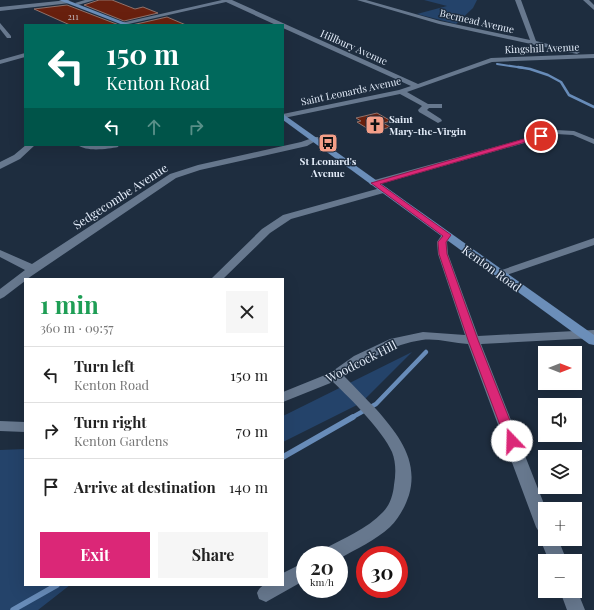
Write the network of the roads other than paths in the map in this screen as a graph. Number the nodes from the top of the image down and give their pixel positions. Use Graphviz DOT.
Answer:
graph roads {
  1 [pos="62,0"];
  2 [pos="92,0"];
  3 [pos="228,0"];
  4 [pos="360,0"];
  5 [pos="518,0"];
  6 [pos="586,0"];
  7 [pos="70,1"];
  8 [pos="78,3"];
  9 [pos="594,8"];
  10 [pos="0,9"];
  11 [pos="90,9"];
  12 [pos="126,24"];
  13 [pos="280,24"];
  14 [pos="0,25"];
  15 [pos="284,26"];
  16 [pos="9,37"];
  17 [pos="534,43"];
  18 [pos="24,56"];
  19 [pos="593,57"];
  20 [pos="491,60"];
  21 [pos="0,62"];
  22 [pos="417,86"];
  23 [pos="400,92"];
  24 [pos="427,106"];
  25 [pos="439,106"];
  26 [pos="284,116"];
  27 [pos="284,117"];
  28 [pos="438,121"];
  29 [pos="316,139"];
  30 [pos="594,142"];
  31 [pos="30,146"];
  32 [pos="92,146"];
  33 [pos="108,146"];
  34 [pos="0,166"];
  35 [pos="374,183"];
  36 [pos="384,190"];
  37 [pos="447,235"];
  38 [pos="594,241"];
  39 [pos="0,253"];
  40 [pos="33,269"];
  41 [pos="500,274"];
  42 [pos="218,278"];
  43 [pos="0,295"];
  44 [pos="591,337"];
  45 [pos="473,340"];
  46 [pos="335,376"];
  47 [pos="284,397"];
  48 [pos="0,426"];
  49 [pos="24,427"];
  50 [pos="538,509"];
  51 [pos="345,546"];
  52 [pos="296,575"];
  53 [pos="284,582"];
  54 [pos="572,598"];
  55 [pos="576,610"];
  1 -- 7 [label="main road"];
  2 -- 8 [label="street"];
  3 -- 12 [label="street"];
  3 -- 13 [label="street, Hillbury Avenue"];
  4 -- 17 [label="street, Becmead Avenue"];
  5 -- 17 [label="street"];
  6 -- 9 [label="street"];
  7 -- 8 [label="main road"];
  7 -- 10 [label="street"];
  7 -- 11 [label="main road"];
  8 -- 11 [label="main road"];
  11 -- 12 [label="main road"];
  14 -- 16 [label="street"];
  15 -- 22 [label="street, Hillbury Avenue"];
  17 -- 19 [label="street, Becmead Avenue"];
  18 -- 21 [label="street"];
  19 -- 20 [label="street, Kingshill Avenue"];
  20 -- 22 [label="street, Saint Leonards Avenue"];
  22 -- 23 [label="street, Saint Leonards Avenue"];
  23 -- 24 [label="street"];
  23 -- 26 [label="street, Saint Leonards Avenue"];
  24 -- 25 [label="street"];
  24 -- 28 [label="street"];
  27 -- 29 [label="main road, Kenton Road"];
  29 -- 35 [label="main road, Kenton Road"];
  29 -- 40 [label="street, Sedgecombe Avenue"];
  30 -- 35 [label="street"];
  31 -- 34 [label="street"];
  32 -- 33 [label="street"];
  35 -- 36 [label="main road, Kenton Road"];
  36 -- 37 [label="main road, Kenton Road"];
  36 -- 42 [label="street"];
  37 -- 41 [label="main road, Kenton Road"];
  37 -- 45 [label="street"];
  38 -- 41 [label="street"];
  39 -- 40 [label="street"];
  40 -- 43 [label="street, Sedgecombe Avenue"];
  41 -- 44 [label="main road, Kenton Road"];
  44 -- 45 [label="street, Woodcock Hill"];
  45 -- 46 [label="street, Woodcock Hill"];
  45 -- 50 [label="street"];
  46 -- 47 [label="street, Woodcock Hill"];
  46 -- 51 [label="street"];
  48 -- 49 [label="street"];
  52 -- 53 [label="street"];
  54 -- 55 [label="street"];
}
